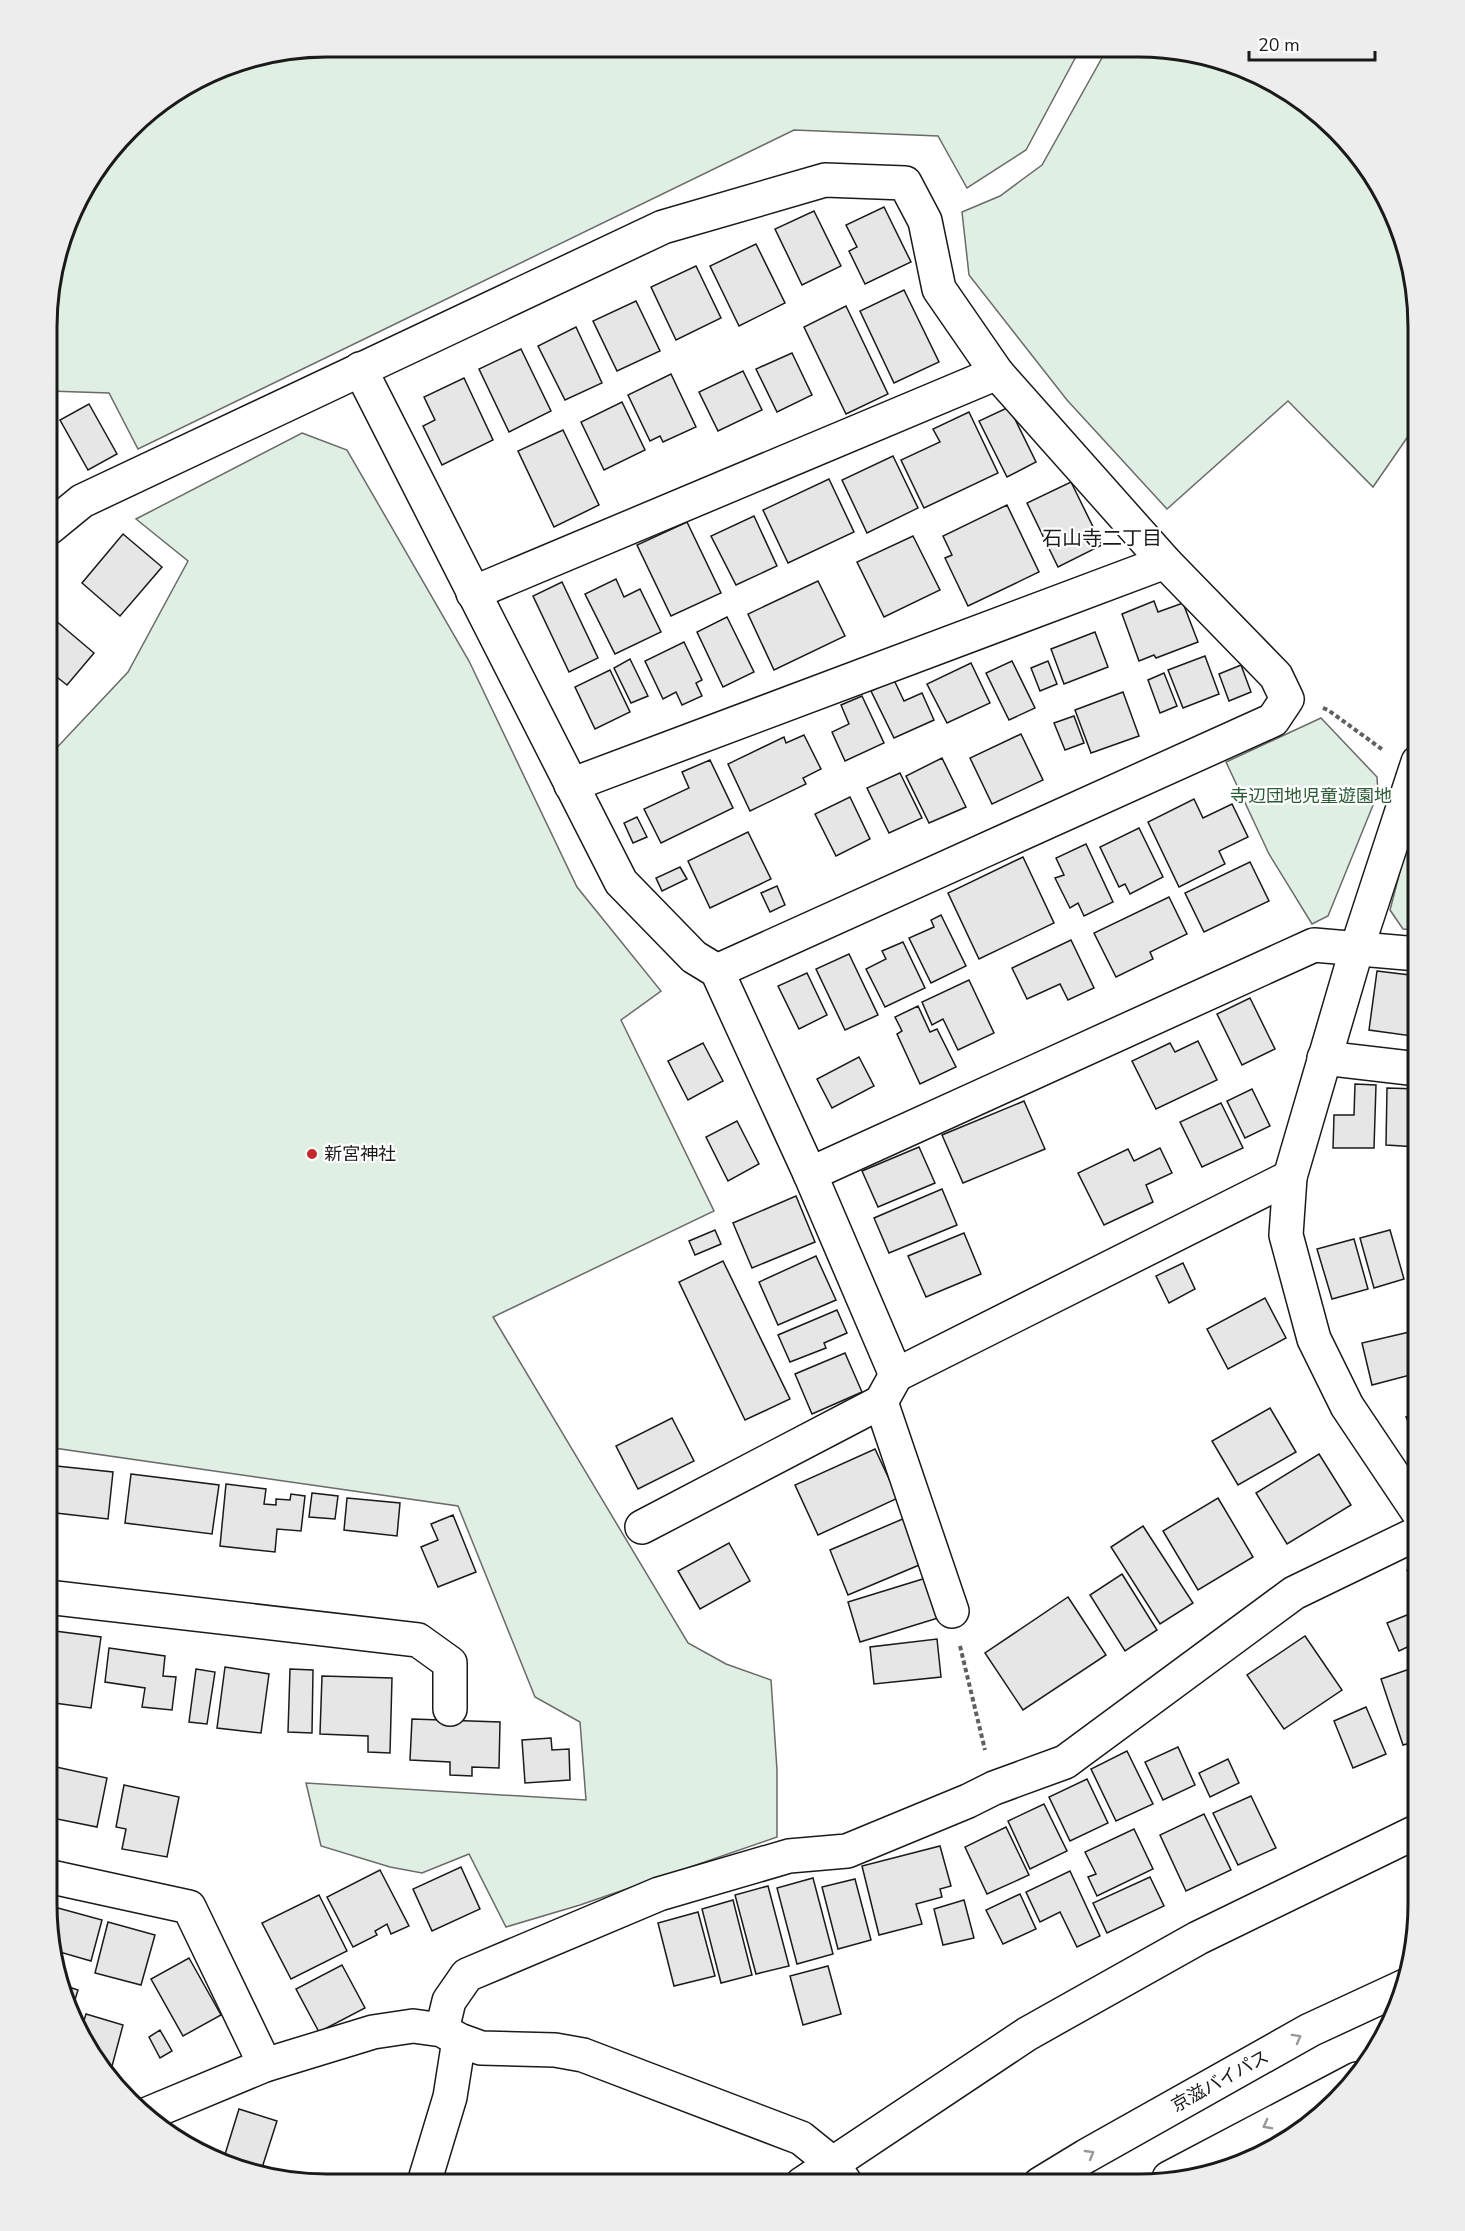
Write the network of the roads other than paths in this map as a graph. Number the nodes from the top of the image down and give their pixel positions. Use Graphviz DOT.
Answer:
graph roads {
  1 [pos="360,369"];
  2 [pos="997,373"];
  3 [pos="57,521"];
  4 [pos="1165,562"];
  5 [pos="473,592"];
  6 [pos="571,785"];
  7 [pos="1408,792"];
  8 [pos="1357,948"];
  9 [pos="1408,953"];
  10 [pos="717,971"];
  11 [pos="1324,1058"];
  12 [pos="1408,1068"];
  13 [pos="810,1174"];
  14 [pos="1290,1177"];
  15 [pos="889,1389"];
  16 [pos="1408,1497"];
  17 [pos="642,1527"];
  18 [pos="1408,1538"];
  19 [pos="57,1598"];
  20 [pos="952,1611"];
  21 [pos="450,1709"];
  22 [pos="1408,1836"];
  23 [pos="57,1878"];
  24 [pos="1394,1991"];
  25 [pos="451,2035"];
  26 [pos="265,2065"];
  27 [pos="1331,2093"];
  28 [pos="154,2111"];
  29 [pos="1184,2170"];
  30 [pos="839,2173"];
  31 [pos="426,2174"];
  32 [pos="1056,2174"];
  1 -- 2 [label="main road"];
  1 -- 3 [label="main road"];
  1 -- 5 [label="main road"];
  2 -- 4 [label="main road"];
  2 -- 5 [label="main road"];
  4 -- 6 [label="main road"];
  4 -- 10 [label="main road"];
  5 -- 6 [label="main road"];
  6 -- 10 [label="main road"];
  7 -- 8 [label="main road"];
  8 -- 9 [label="main road"];
  8 -- 11 [label="main road"];
  8 -- 13 [label="main road"];
  10 -- 13 [label="main road"];
  11 -- 12 [label="main road"];
  11 -- 14 [label="main road"];
  13 -- 15 [label="main road"];
  14 -- 15 [label="main road"];
  14 -- 16 [label="main road"];
  15 -- 17 [label="main road"];
  15 -- 20 [label="main road"];
  18 -- 25 [label="main road"];
  19 -- 21 [label="main road"];
  22 -- 30 [label="main road"];
  23 -- 26 [label="main road"];
  32 -- 24 [label="main road, 京滋バイパス, one-way"];
  25 -- 26 [label="main road"];
  25 -- 30 [label="main road"];
  25 -- 31 [label="main road"];
  26 -- 28 [label="main road"];
  27 -- 29 [label="main road, one-way"];
}
